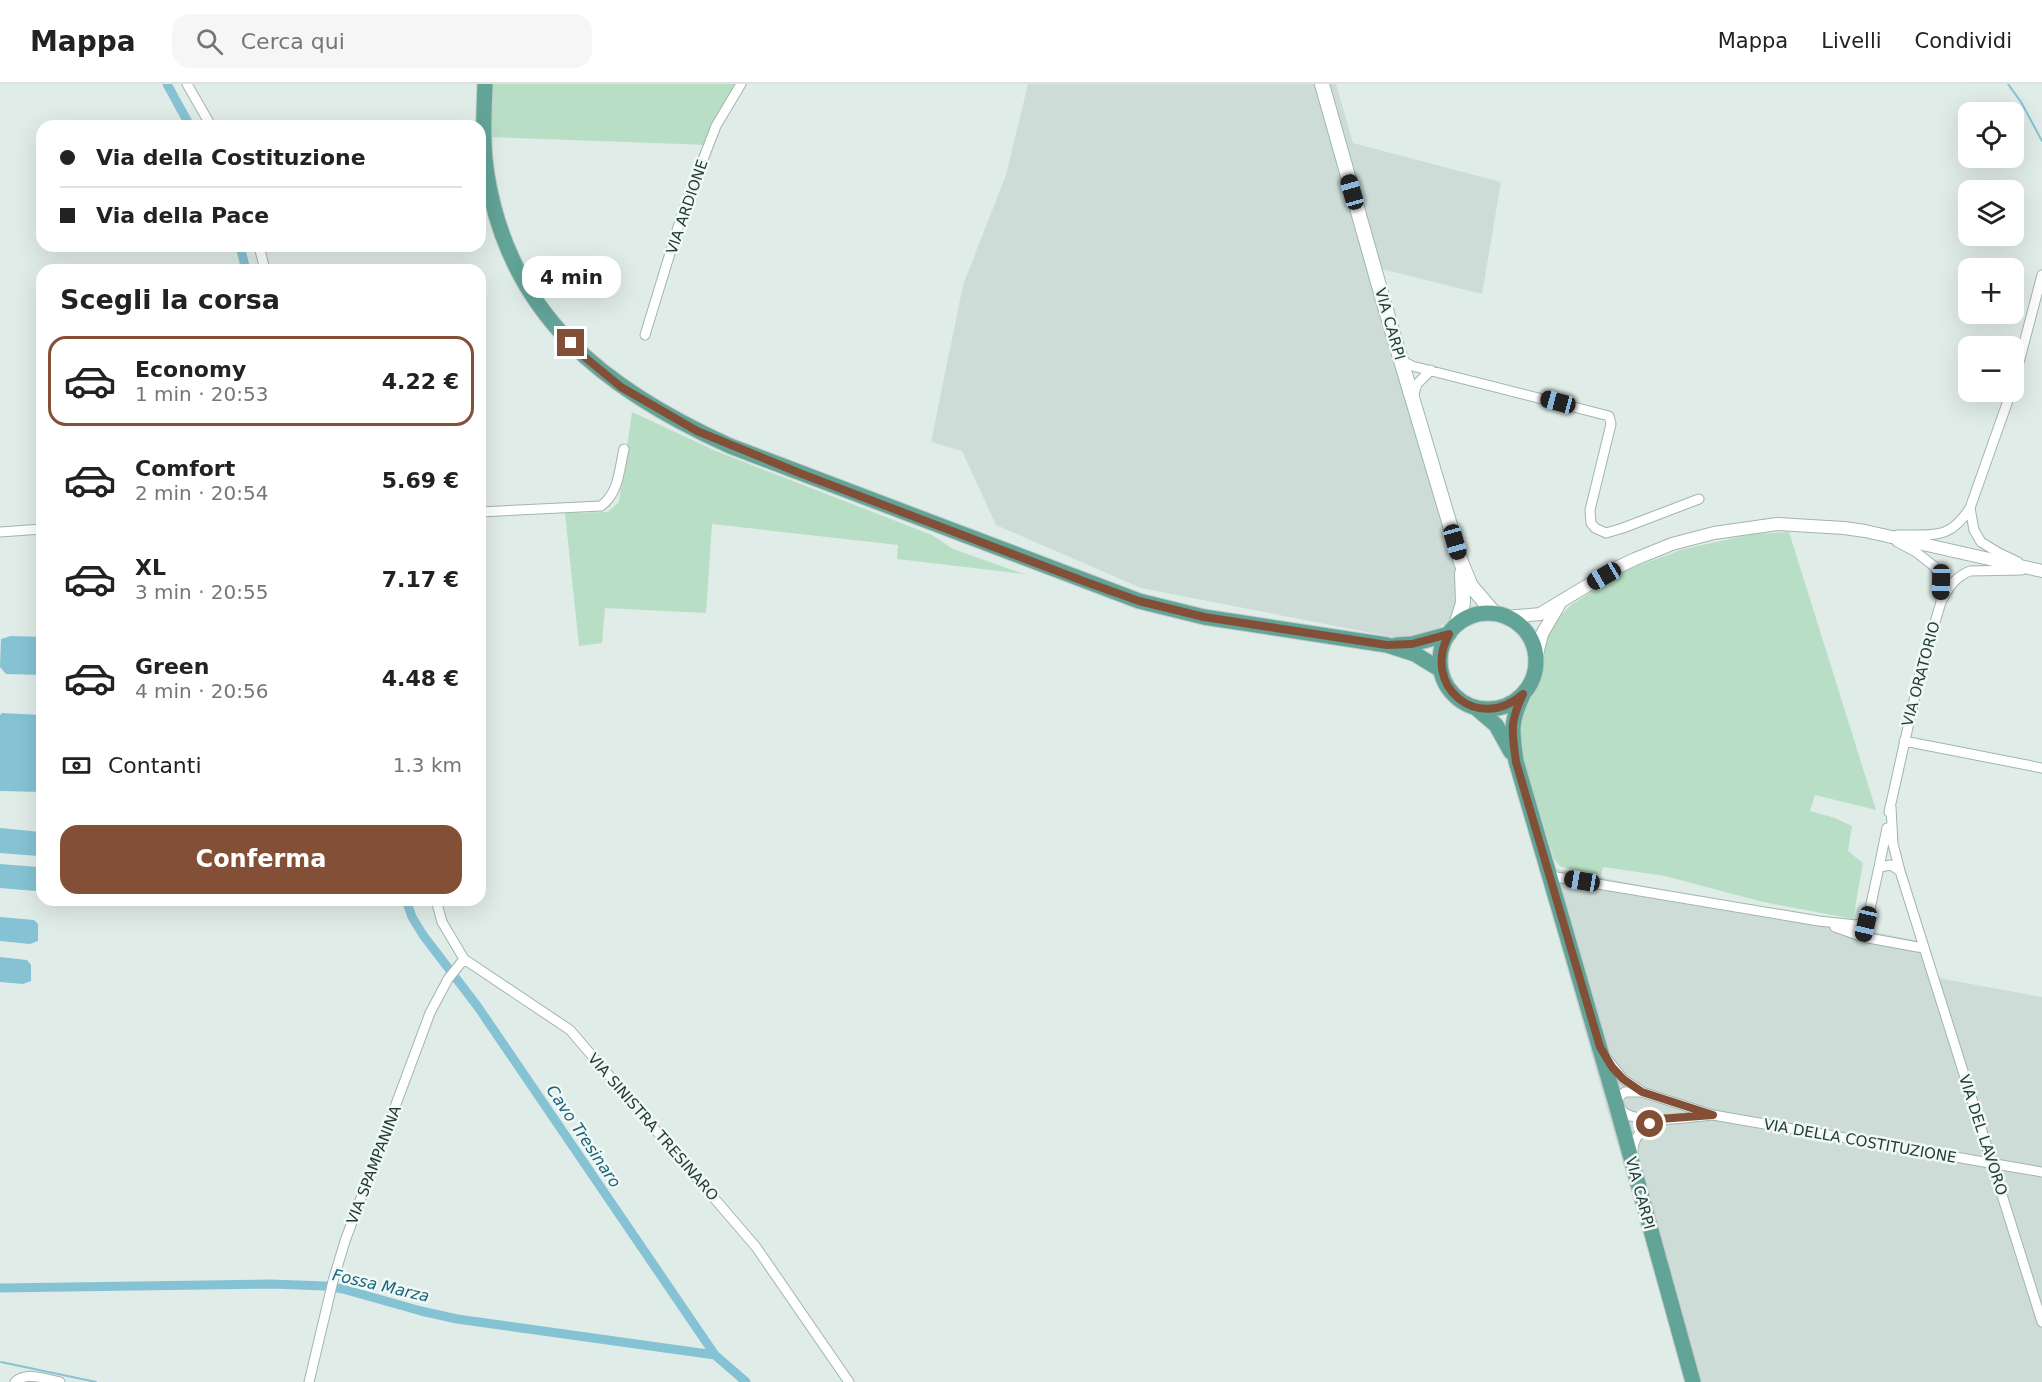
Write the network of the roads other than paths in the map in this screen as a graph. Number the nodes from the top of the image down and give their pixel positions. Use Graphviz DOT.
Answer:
graph roads {
  1 [pos="187,84"];
  2 [pos="485,84"];
  3 [pos="741,84"];
  4 [pos="1322,84"];
  5 [pos="208,120"];
  6 [pos="483,120"];
  7 [pos="486,160"];
  8 [pos="2042,275"];
  9 [pos="645,335"];
  10 [pos="2024,343"];
  11 [pos="1401,360"];
  12 [pos="1431,370"];
  13 [pos="1413,399"];
  14 [pos="2008,402"];
  15 [pos="624,449"];
  16 [pos="1699,499"];
  17 [pos="1971,508"];
  18 [pos="486,512"];
  19 [pos="36,529"];
  20 [pos="0,532"];
  21 [pos="1885,535"];
  22 [pos="1461,562"];
  23 [pos="2039,571"];
  24 [pos="1563,601"];
  25 [pos="1941,602"];
  26 [pos="1501,615"];
  27 [pos="1452,630"];
  28 [pos="1387,645"];
  29 [pos="1536,658"];
  30 [pos="1441,670"];
  31 [pos="1523,694"];
  32 [pos="1476,708"];
  33 [pos="1904,741"];
  34 [pos="1516,762"];
  35 [pos="2042,768"];
  36 [pos="1891,807"];
  37 [pos="1879,867"];
  38 [pos="1900,871"];
  39 [pos="1550,876"];
  40 [pos="438,906"];
  41 [pos="1869,912"];
  42 [pos="1819,921"];
  43 [pos="1863,937"];
  44 [pos="1923,948"];
  45 [pos="464,959"];
  46 [pos="1600,1047"];
  47 [pos="1642,1092"];
  48 [pos="1616,1104"];
  49 [pos="1713,1115"];
  50 [pos="1660,1119"];
  51 [pos="1992,1164"];
  52 [pos="2042,1172"];
  53 [pos="1635,1176"];
  54 [pos="2042,1322"];
  55 [pos="16,1381"];
  56 [pos="60,1382"];
  57 [pos="309,1382"];
  58 [pos="849,1382"];
  59 [pos="1693,1382"];
  1 -- 5 [label="street"];
  2 -- 6 [label="main road"];
  3 -- 9 [label="street, VIA ARDIONE"];
  4 -- 11 [label="main road, VIA CARPI"];
  7 -- 28 [label="main road"];
  8 -- 10 [label="street"];
  11 -- 12 [label="street"];
  11 -- 13 [label="main road, VIA CARPI"];
  12 -- 13 [label="street"];
  12 -- 16 [label="street"];
  13 -- 22 [label="main road, VIA CARPI"];
  14 -- 17 [label="street"];
  15 -- 18 [label="street"];
  17 -- 21 [label="street"];
  17 -- 23 [label="street"];
  19 -- 20 [label="street"];
  21 -- 23 [label="street"];
  21 -- 24 [label="street"];
  21 -- 25 [label="street, VIA ORATORIO"];
  22 -- 26 [label="main road, VIA CARPI"];
  22 -- 27 [label="main road, VIA CARPI"];
  23 -- 25 [label="street"];
  24 -- 26 [label="street"];
  24 -- 29 [label="street"];
  25 -- 33 [label="street, VIA ORATORIO"];
  26 -- 27 [label="main road"];
  26 -- 29 [label="main road, VIA CARPI"];
  27 -- 28 [label="main road"];
  27 -- 30 [label="main road, VIA CARPI"];
  28 -- 30 [label="main road"];
  29 -- 31 [label="main road, VIA CARPI"];
  30 -- 32 [label="main road, VIA CARPI"];
  31 -- 32 [label="main road"];
  31 -- 34 [label="main road, VIA CARPI"];
  32 -- 34 [label="main road, VIA CARPI"];
  33 -- 35 [label="street"];
  33 -- 36 [label="street, VIA ORATORIO"];
  34 -- 39 [label="main road, VIA CARPI"];
  36 -- 37 [label="street, VIA ORATORIO"];
  36 -- 38 [label="street, VIA ORATORIO"];
  37 -- 38 [label="street"];
  37 -- 41 [label="street, VIA ORATORIO"];
  38 -- 44 [label="street, VIA ORATORIO"];
  39 -- 42 [label="street"];
  39 -- 46 [label="main road, VIA CARPI"];
  40 -- 45 [label="street, VIA SINISTRA TRESINARO"];
  41 -- 42 [label="street"];
  41 -- 43 [label="street, VIA ORATORIO"];
  42 -- 43 [label="street"];
  43 -- 44 [label="street"];
  44 -- 51 [label="street, VIA DEL LAVORO"];
  45 -- 57 [label="street, VIA SPAMPANINA"];
  45 -- 58 [label="street, VIA SINISTRA TRESINARO"];
  46 -- 47 [label="street, VIA DELLA COSTITUZIONE"];
  46 -- 48 [label="main road, VIA CARPI"];
  47 -- 48 [label="street"];
  47 -- 49 [label="street, VIA DELLA COSTITUZIONE"];
  48 -- 50 [label="street, VIA DELLA COSTITUZIONE"];
  48 -- 53 [label="main road, VIA CARPI"];
  49 -- 50 [label="street, VIA DELLA COSTITUZIONE"];
  49 -- 51 [label="street, VIA DELLA COSTITUZIONE"];
  50 -- 53 [label="street"];
  51 -- 52 [label="street, VIA DELLA COSTITUZIONE"];
  51 -- 54 [label="street, VIA DEL LAVORO"];
  53 -- 59 [label="main road, VIA CARPI"];
  55 -- 56 [label="street"];
}
